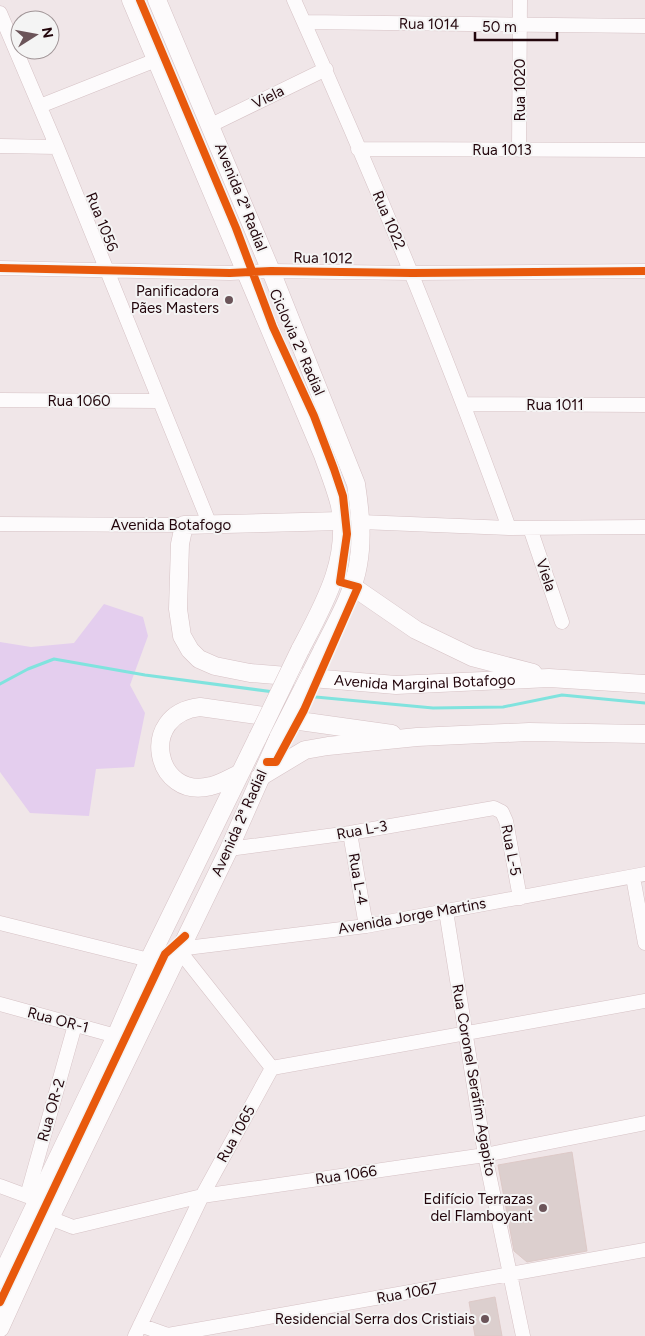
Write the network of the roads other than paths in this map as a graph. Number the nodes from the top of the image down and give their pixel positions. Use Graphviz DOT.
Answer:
graph roads {
  1 [pos="131,0"];
  2 [pos="157,0"];
  3 [pos="294,0"];
  4 [pos="520,0"];
  5 [pos="1,17"];
  6 [pos="304,22"];
  7 [pos="520,25"];
  8 [pos="645,26"];
  9 [pos="156,60"];
  10 [pos="326,69"];
  11 [pos="40,106"];
  12 [pos="211,125"];
  13 [pos="0,146"];
  14 [pos="57,147"];
  15 [pos="358,149"];
  16 [pos="519,150"];
  17 [pos="645,150"];
  18 [pos="0,268"];
  19 [pos="105,269"];
  20 [pos="271,270"];
  21 [pos="645,271"];
  22 [pos="245,272"];
  23 [pos="412,273"];
  24 [pos="259,306"];
  25 [pos="0,400"];
  26 [pos="159,402"];
  27 [pos="465,404"];
  28 [pos="645,405"];
  29 [pos="341,521"];
  30 [pos="361,522"];
  31 [pos="0,524"];
  32 [pos="184,525"];
  33 [pos="210,525"];
  34 [pos="645,527"];
  35 [pos="509,528"];
  36 [pos="530,528"];
  37 [pos="352,586"];
  38 [pos="562,622"];
  39 [pos="549,678"];
  40 [pos="645,684"];
  41 [pos="645,734"];
  42 [pos="417,737"];
  43 [pos="239,774"];
  44 [pos="260,777"];
  45 [pos="494,808"];
  46 [pos="350,833"];
  47 [pos="229,849"];
  48 [pos="639,876"];
  49 [pos="183,892"];
  50 [pos="520,898"];
  51 [pos="446,911"];
  52 [pos="0,923"];
  53 [pos="366,926"];
  54 [pos="645,943"];
  55 [pos="178,949"];
  56 [pos="149,960"];
  57 [pos="645,1001"];
  58 [pos="1,1007"];
  59 [pos="75,1025"];
  60 [pos="465,1034"];
  61 [pos="116,1036"];
  62 [pos="272,1068"];
  63 [pos="645,1123"];
  64 [pos="485,1154"];
  65 [pos="0,1186"];
  66 [pos="34,1196"];
  67 [pos="202,1196"];
  68 [pos="50,1218"];
  69 [pos="645,1250"];
  70 [pos="5,1259"];
  71 [pos="511,1274"];
  72 [pos="0,1279"];
  73 [pos="0,1328"];
  74 [pos="137,1330"];
  75 [pos="523,1336"];
  1 -- 9 [label="main road, Avenida 2ª Radial"];
  2 -- 12 [label="main road, Avenida 2ª Radial"];
  3 -- 6 [label="street, Rua 1022"];
  4 -- 7 [label="street, Rua 1020"];
  5 -- 11 [label="street, Rua 1056"];
  6 -- 7 [label="street, Rua 1014"];
  6 -- 10 [label="street, Rua 1022"];
  7 -- 8 [label="street, Rua 1014"];
  7 -- 16 [label="street, Rua 1020"];
  9 -- 11 [label="street"];
  9 -- 22 [label="main road, Avenida 2ª Radial"];
  10 -- 12 [label="street, Viela"];
  10 -- 15 [label="street, Rua 1022"];
  11 -- 14 [label="street, Rua 1056"];
  12 -- 20 [label="main road, Avenida 2ª Radial"];
  13 -- 14 [label="street"];
  14 -- 19 [label="street, Rua 1056"];
  15 -- 16 [label="street, Rua 1013"];
  15 -- 23 [label="street, Rua 1022"];
  16 -- 17 [label="street, Rua 1013"];
  18 -- 19 [label="street, Rua 1012"];
  19 -- 22 [label="street, Rua 1012"];
  19 -- 26 [label="street, Rua 1056"];
  20 -- 22 [label="street, Rua 1012"];
  20 -- 23 [label="street, Rua 1012"];
  20 -- 24 [label="main road"];
  20 -- 30 [label="main road, Avenida 2ª Radial"];
  21 -- 23 [label="street, Rua 1012"];
  22 -- 24 [label="main road, Avenida 2ª Radial"];
  23 -- 27 [label="street, Rua 1022"];
  24 -- 29 [label="main road, Avenida 2ª Radial"];
  25 -- 26 [label="street, Rua 1060"];
  26 -- 33 [label="street, Rua 1056"];
  27 -- 28 [label="street, Rua 1011"];
  27 -- 35 [label="street, Rua 1022"];
  29 -- 33 [label="main road, Avenida Botafogo"];
  29 -- 43 [label="main road, Avenida 2ª Radial, bridge"];
  30 -- 35 [label="street"];
  30 -- 37 [label="main road, Avenida 2ª Radial"];
  31 -- 32 [label="street, Avenida Botafogo"];
  32 -- 33 [label="main road, Avenida Botafogo"];
  32 -- 39 [label="main road, Avenida Marginal Botafogo"];
  34 -- 36 [label="street"];
  35 -- 36 [label="street"];
  36 -- 38 [label="street, Viela"];
  37 -- 39 [label="main road"];
  37 -- 44 [label="main road, Avenida 2ª Radial, bridge"];
  39 -- 40 [label="main road, Avenida Marginal Botafogo"];
  41 -- 42 [label="main road"];
  42 -- 43 [label="main road"];
  42 -- 44 [label="main road"];
  43 -- 49 [label="main road, Avenida 2ª Radial"];
  44 -- 47 [label="main road, Avenida 2ª Radial"];
  45 -- 46 [label="street, Rua L-3"];
  45 -- 50 [label="street, Rua L-5"];
  46 -- 47 [label="street, Rua L-3"];
  46 -- 53 [label="street, Rua L-4"];
  47 -- 55 [label="main road, Avenida 2ª Radial"];
  48 -- 50 [label="street, Avenida Jorge Martins"];
  48 -- 54 [label="street"];
  49 -- 55 [label="main road"];
  49 -- 56 [label="main road, Avenida 2ª Radial"];
  50 -- 51 [label="street, Avenida Jorge Martins"];
  51 -- 53 [label="street, Avenida Jorge Martins"];
  51 -- 60 [label="street, Rua Coronel Serafim Agapito"];
  52 -- 56 [label="street"];
  53 -- 55 [label="street, Avenida Jorge Martins"];
  55 -- 62 [label="street"];
  55 -- 68 [label="main road, Avenida 2ª Radial"];
  56 -- 61 [label="main road, Avenida 2ª Radial"];
  57 -- 60 [label="street"];
  58 -- 59 [label="street, Rua OR-1"];
  59 -- 61 [label="street, Rua OR-1"];
  59 -- 66 [label="street, Rua OR-2"];
  60 -- 62 [label="street"];
  60 -- 64 [label="street, Rua Coronel Serafim Agapito"];
  61 -- 66 [label="main road, Avenida 2ª Radial"];
  62 -- 67 [label="street, Rua 1065"];
  63 -- 64 [label="street, Rua 1066"];
  64 -- 67 [label="street, Rua 1066"];
  64 -- 71 [label="street, Rua Coronel Serafim Agapito"];
  65 -- 66 [label="street"];
  66 -- 70 [label="main road, Avenida 2ª Radial"];
  67 -- 68 [label="street, Rua 1066"];
  67 -- 74 [label="street, Rua 1065"];
  68 -- 73 [label="main road, Avenida 2ª Radial"];
  69 -- 71 [label="street, Rua 1067"];
  70 -- 72 [label="main road, Avenida 2ª Radial"];
  71 -- 74 [label="street, Rua 1067"];
  71 -- 75 [label="street, Rua Coronel Serafim Agapito"];
}
